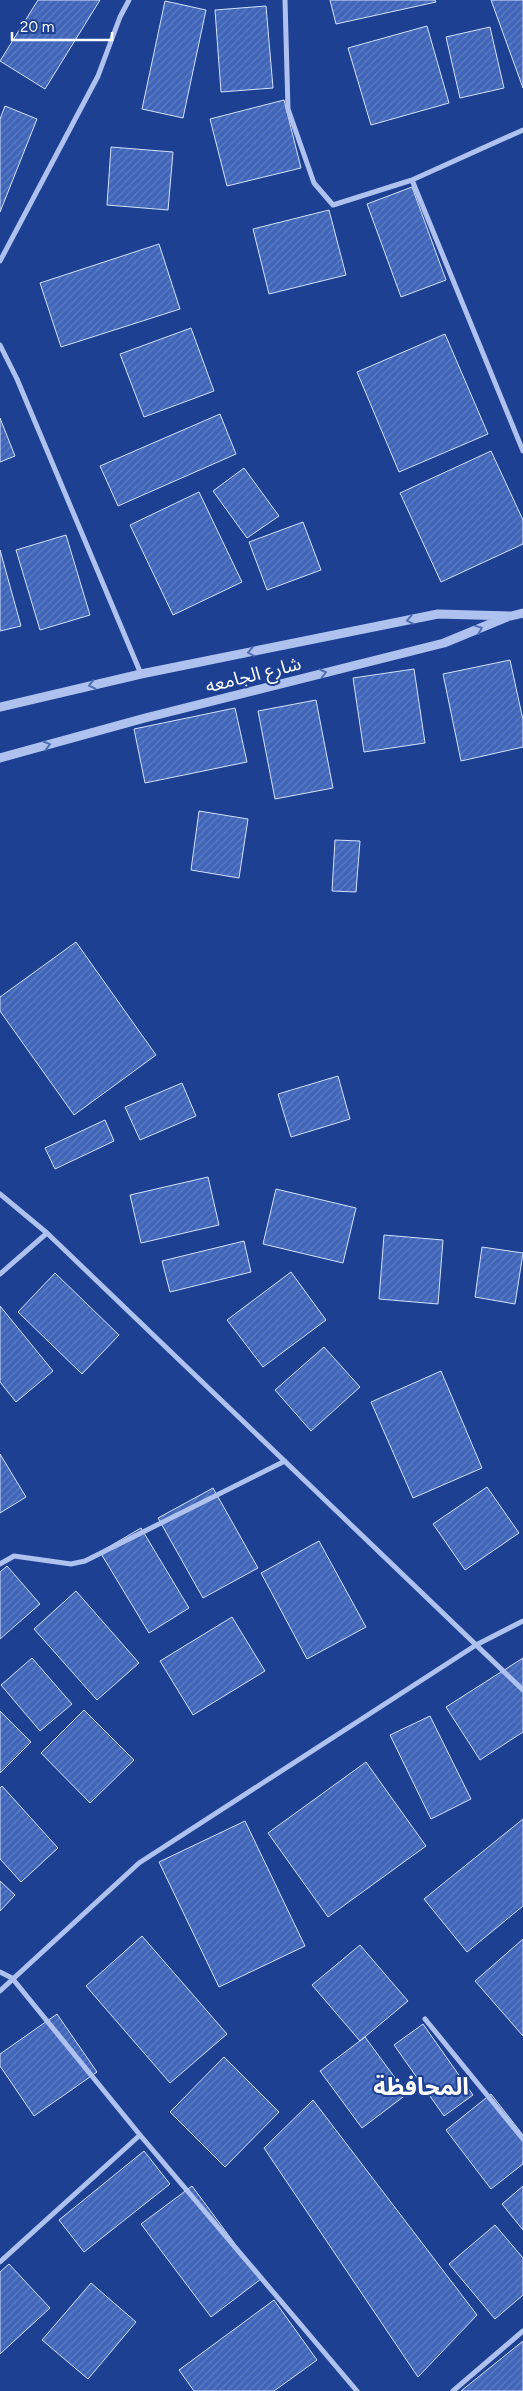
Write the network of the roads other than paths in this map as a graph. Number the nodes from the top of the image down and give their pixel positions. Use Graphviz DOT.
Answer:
graph roads {
  1 [pos="130,0"];
  2 [pos="285,0"];
  3 [pos="523,130"];
  4 [pos="412,180"];
  5 [pos="0,260"];
  6 [pos="0,345"];
  7 [pos="523,451"];
  8 [pos="523,613"];
  9 [pos="511,616"];
  10 [pos="141,674"];
  11 [pos="0,707"];
  12 [pos="0,758"];
  13 [pos="0,1194"];
  14 [pos="47,1232"];
  15 [pos="0,1274"];
  16 [pos="285,1461"];
  17 [pos="0,1564"];
  18 [pos="523,1621"];
  19 [pos="476,1645"];
  20 [pos="523,1690"];
  21 [pos="0,1972"];
  22 [pos="12,1978"];
  23 [pos="0,1991"];
  24 [pos="425,2019"];
  25 [pos="140,2135"];
  26 [pos="523,2139"];
  27 [pos="0,2262"];
  28 [pos="523,2331"];
  29 [pos="357,2391"];
  30 [pos="453,2391"];
  1 -- 5 [label="street"];
  2 -- 4 [label="street"];
  3 -- 4 [label="street"];
  4 -- 7 [label="street"];
  6 -- 10 [label="street"];
  8 -- 9 [label="street, شارع الجامعه"];
  9 -- 10 [label="street, شارع الجامعه, one-way"];
  12 -- 9 [label="street, شارع الجامعه, one-way"];
  10 -- 11 [label="street, شارع الجامعه, one-way"];
  13 -- 14 [label="street"];
  14 -- 15 [label="street"];
  14 -- 16 [label="street"];
  16 -- 17 [label="street"];
  16 -- 19 [label="street"];
  18 -- 19 [label="street"];
  19 -- 20 [label="street"];
  19 -- 22 [label="street"];
  21 -- 22 [label="street"];
  22 -- 23 [label="street"];
  22 -- 25 [label="street"];
  24 -- 26 [label="street"];
  25 -- 27 [label="street"];
  25 -- 29 [label="street"];
  28 -- 30 [label="street"];
}
